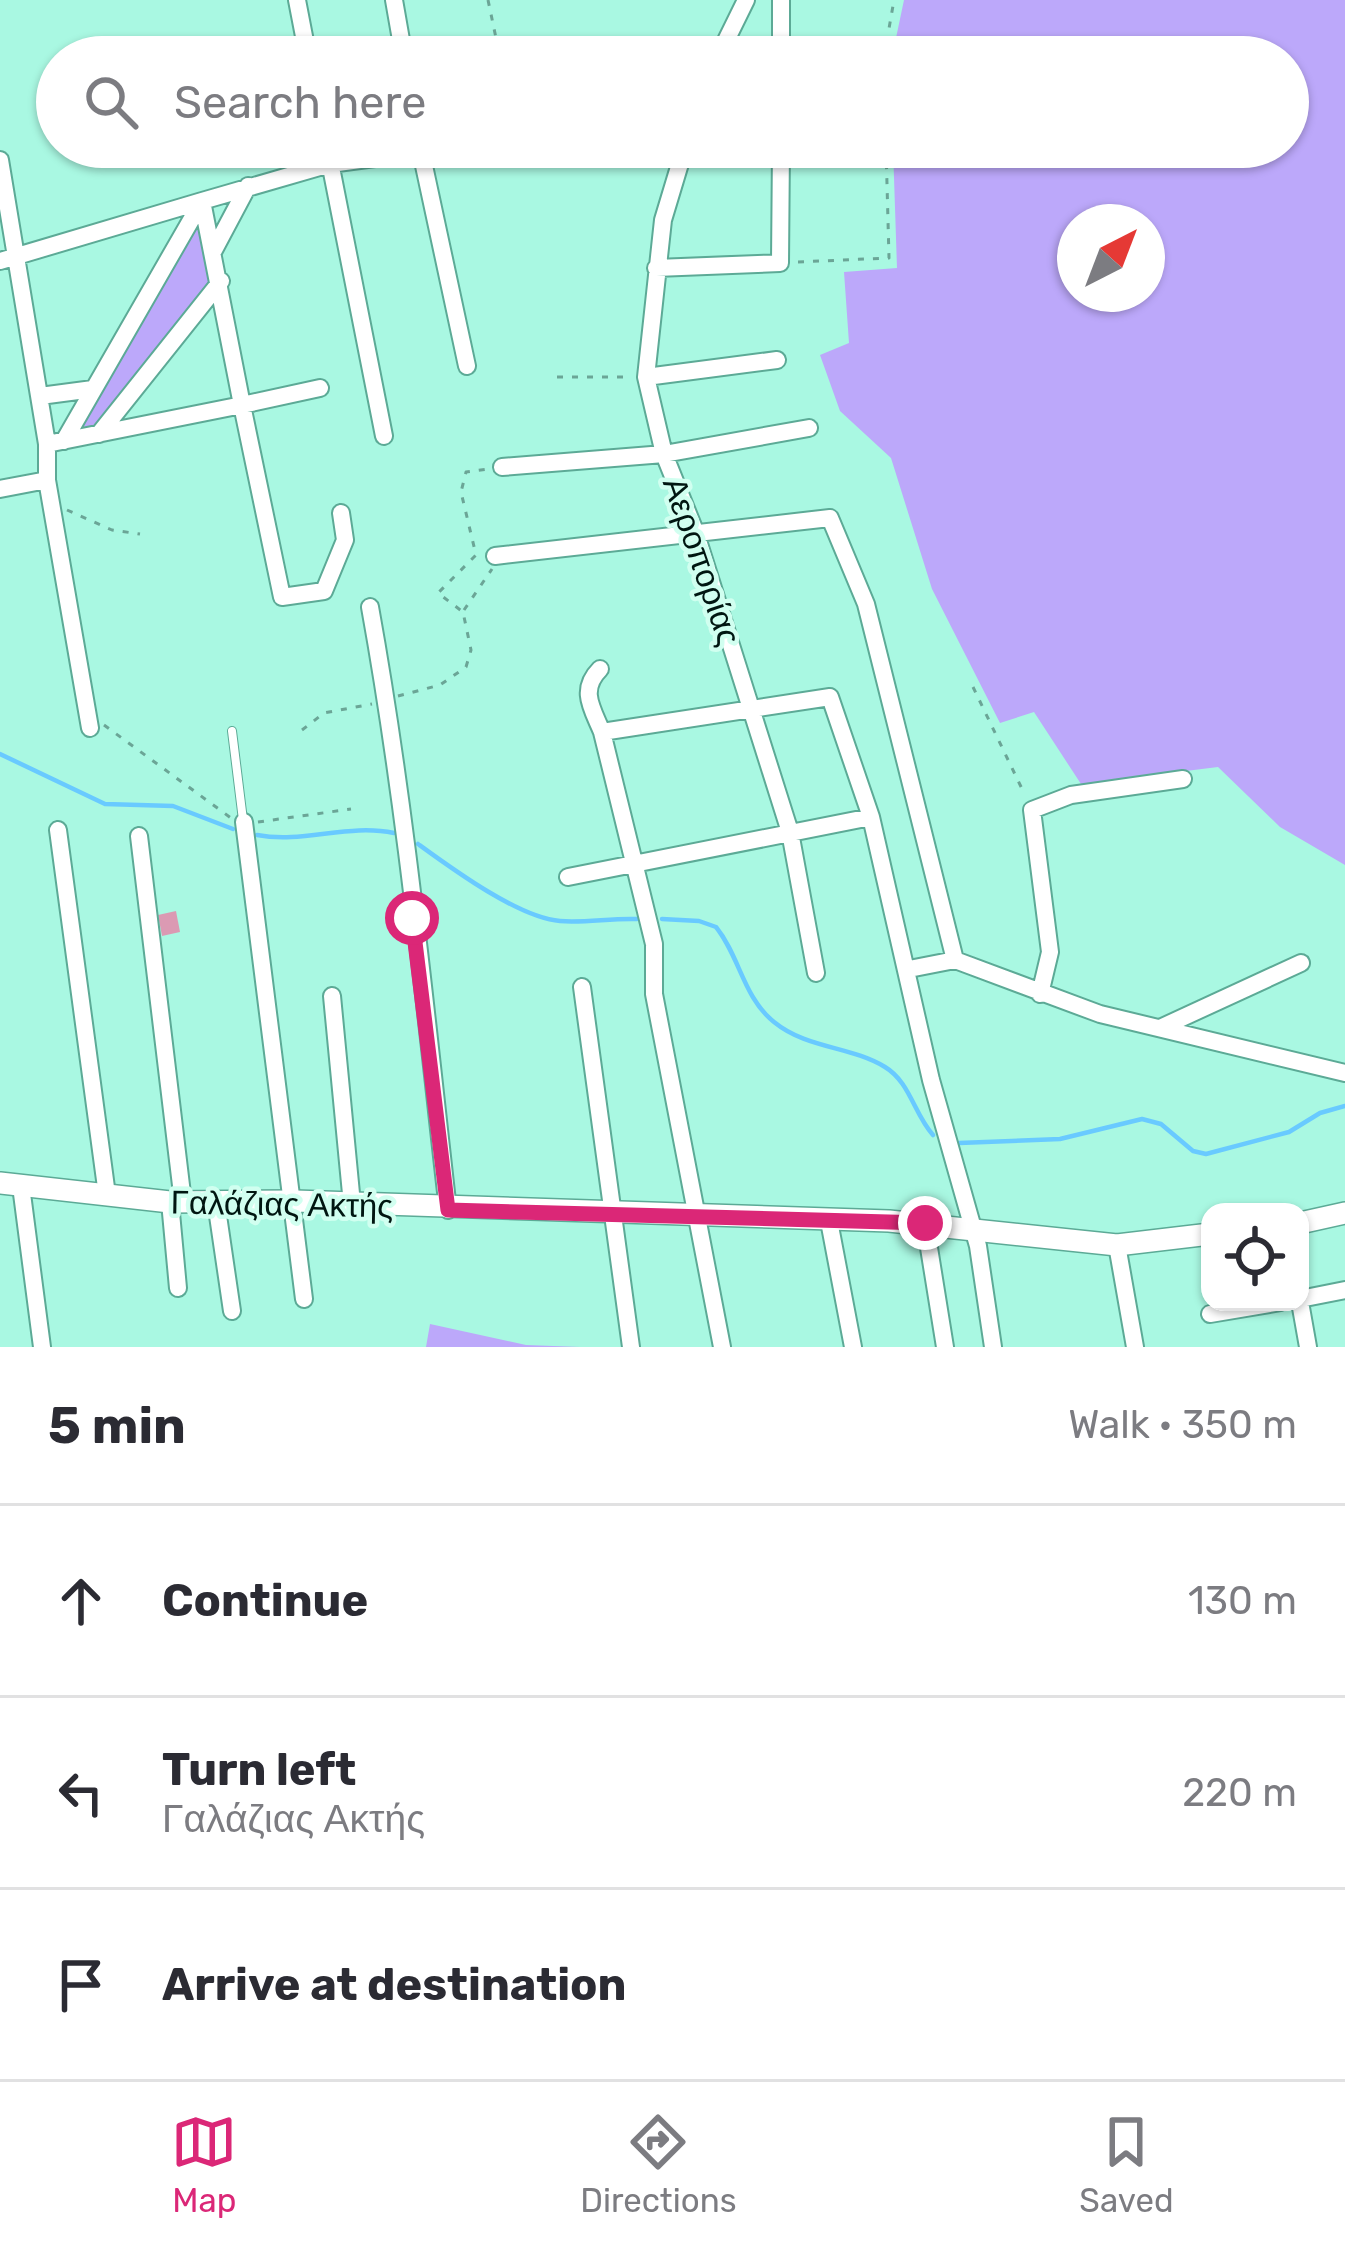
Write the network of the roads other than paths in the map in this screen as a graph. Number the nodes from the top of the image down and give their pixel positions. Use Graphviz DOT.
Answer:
graph roads {
  1 [pos="297,0"];
  2 [pos="394,0"];
  3 [pos="746,0"];
  4 [pos="781,0"];
  5 [pos="304,36"];
  6 [pos="400,36"];
  7 [pos="728,36"];
  8 [pos="781,36"];
  9 [pos="0,160"];
  10 [pos="294,168"];
  11 [pos="331,168"];
  12 [pos="424,168"];
  13 [pos="678,168"];
  14 [pos="781,168"];
  15 [pos="248,186"];
  16 [pos="202,201"];
  17 [pos="163,213"];
  18 [pos="176,246"];
  19 [pos="214,250"];
  20 [pos="9,260"];
  21 [pos="656,268"];
  22 [pos="221,281"];
  23 [pos="777,360"];
  24 [pos="467,366"];
  25 [pos="646,377"];
  26 [pos="136,387"];
  27 [pos="320,388"];
  28 [pos="93,389"];
  29 [pos="40,396"];
  30 [pos="242,404"];
  31 [pos="145,424"];
  32 [pos="808,428"];
  33 [pos="99,434"];
  34 [pos="384,436"];
  35 [pos="56,442"];
  36 [pos="664,454"];
  37 [pos="502,466"];
  38 [pos="0,489"];
  39 [pos="49,489"];
  40 [pos="341,513"];
  41 [pos="695,531"];
  42 [pos="504,554"];
  43 [pos="370,607"];
  44 [pos="600,669"];
  45 [pos="752,707"];
  46 [pos="89,721"];
  47 [pos="232,731"];
  48 [pos="602,732"];
  49 [pos="1183,779"];
  50 [pos="871,817"];
  51 [pos="244,822"];
  52 [pos="58,830"];
  53 [pos="790,832"];
  54 [pos="139,836"];
  55 [pos="638,866"];
  56 [pos="568,877"];
  57 [pos="955,960"];
  58 [pos="1301,963"];
  59 [pos="909,969"];
  60 [pos="815,973"];
  61 [pos="582,988"];
  62 [pos="1040,994"];
  63 [pos="332,996"];
  64 [pos="1160,1028"];
  65 [pos="1345,1073"];
  66 [pos="10,1185"];
  67 [pos="107,1195"];
  68 [pos="295,1201"];
  69 [pos="176,1202"];
  70 [pos="216,1202"];
  71 [pos="352,1204"];
  72 [pos="448,1210"];
  73 [pos="611,1210"];
  74 [pos="1345,1213"];
  75 [pos="700,1215"];
  76 [pos="829,1221"];
  77 [pos="1309,1221"];
  78 [pos="925,1223"];
  79 [pos="971,1226"];
  80 [pos="1201,1235"];
  81 [pos="1117,1244"];
  82 [pos="178,1288"];
  83 [pos="1345,1290"];
  84 [pos="1309,1298"];
  85 [pos="304,1299"];
  86 [pos="232,1311"];
  87 [pos="1228,1311"];
  88 [pos="1302,1311"];
  89 [pos="1210,1314"];
  90 [pos="42,1347"];
  91 [pos="631,1347"];
  92 [pos="722,1347"];
  93 [pos="853,1347"];
  94 [pos="945,1347"];
  95 [pos="993,1347"];
  96 [pos="1135,1347"];
  97 [pos="1308,1347"];
  1 -- 5 [label="street"];
  2 -- 6 [label="street"];
  3 -- 7 [label="street"];
  4 -- 8 [label="street"];
  9 -- 20 [label="street"];
  10 -- 15 [label="street"];
  11 -- 34 [label="street"];
  12 -- 24 [label="street"];
  13 -- 21 [label="street, Αεροπορίας"];
  14 -- 21 [label="street"];
  15 -- 16 [label="street"];
  15 -- 19 [label="street"];
  16 -- 17 [label="street"];
  16 -- 18 [label="street"];
  16 -- 19 [label="street"];
  17 -- 18 [label="street"];
  17 -- 20 [label="street"];
  18 -- 28 [label="street"];
  19 -- 22 [label="street"];
  20 -- 29 [label="street"];
  21 -- 25 [label="street, Αεροπορίας"];
  22 -- 26 [label="street"];
  22 -- 30 [label="street"];
  23 -- 25 [label="street"];
  25 -- 36 [label="street, Αεροπορίας"];
  26 -- 31 [label="street"];
  26 -- 33 [label="street"];
  27 -- 30 [label="street"];
  28 -- 29 [label="street"];
  28 -- 35 [label="street"];
  29 -- 35 [label="street"];
  30 -- 31 [label="street"];
  30 -- 40 [label="street"];
  31 -- 33 [label="street"];
  32 -- 36 [label="street"];
  33 -- 35 [label="street"];
  35 -- 39 [label="street"];
  36 -- 37 [label="street"];
  36 -- 41 [label="street, Αεροπορίας"];
  38 -- 39 [label="street"];
  39 -- 46 [label="street"];
  41 -- 42 [label="street"];
  41 -- 45 [label="street, Αεροπορίας"];
  41 -- 57 [label="street"];
  43 -- 72 [label="street"];
  44 -- 48 [label="street"];
  45 -- 48 [label="street"];
  45 -- 50 [label="street"];
  45 -- 53 [label="street, Αεροπορίας"];
  47 -- 51 [label="lane"];
  48 -- 55 [label="street"];
  49 -- 62 [label="street"];
  50 -- 53 [label="street"];
  50 -- 59 [label="street"];
  51 -- 68 [label="street"];
  52 -- 67 [label="street"];
  53 -- 55 [label="street"];
  53 -- 60 [label="street, Αεροπορίας"];
  54 -- 69 [label="street"];
  55 -- 56 [label="street"];
  55 -- 75 [label="street"];
  57 -- 59 [label="street"];
  57 -- 62 [label="street"];
  58 -- 64 [label="street"];
  59 -- 79 [label="street"];
  61 -- 73 [label="street"];
  62 -- 64 [label="street"];
  63 -- 71 [label="street"];
  64 -- 65 [label="street"];
  66 -- 67 [label="street, Γαλάζιας Ακτής"];
  66 -- 90 [label="street"];
  67 -- 69 [label="street, Γαλάζιας Ακτής"];
  68 -- 70 [label="street, Γαλάζιας Ακτής"];
  68 -- 71 [label="street, Γαλάζιας Ακτής"];
  68 -- 85 [label="street"];
  69 -- 70 [label="street, Γαλάζιας Ακτής"];
  69 -- 82 [label="street"];
  70 -- 86 [label="street"];
  71 -- 72 [label="street, Γαλάζιας Ακτής"];
  72 -- 73 [label="street, Γαλάζιας Ακτής"];
  73 -- 75 [label="street, Γαλάζιας Ακτής"];
  73 -- 91 [label="street"];
  74 -- 77 [label="street"];
  75 -- 76 [label="street, Γαλάζιας Ακτής"];
  75 -- 92 [label="street"];
  76 -- 78 [label="street, Γαλάζιας Ακτής"];
  76 -- 93 [label="street"];
  78 -- 79 [label="street, Γαλάζιας Ακτής"];
  78 -- 94 [label="street"];
  79 -- 81 [label="street, Γαλάζιας Ακτής"];
  79 -- 95 [label="street"];
  80 -- 81 [label="street, Γαλάζιας Ακτής"];
  81 -- 96 [label="street"];
  83 -- 84 [label="street"];
  87 -- 89 [label="street"];
  88 -- 97 [label="street"];
}
